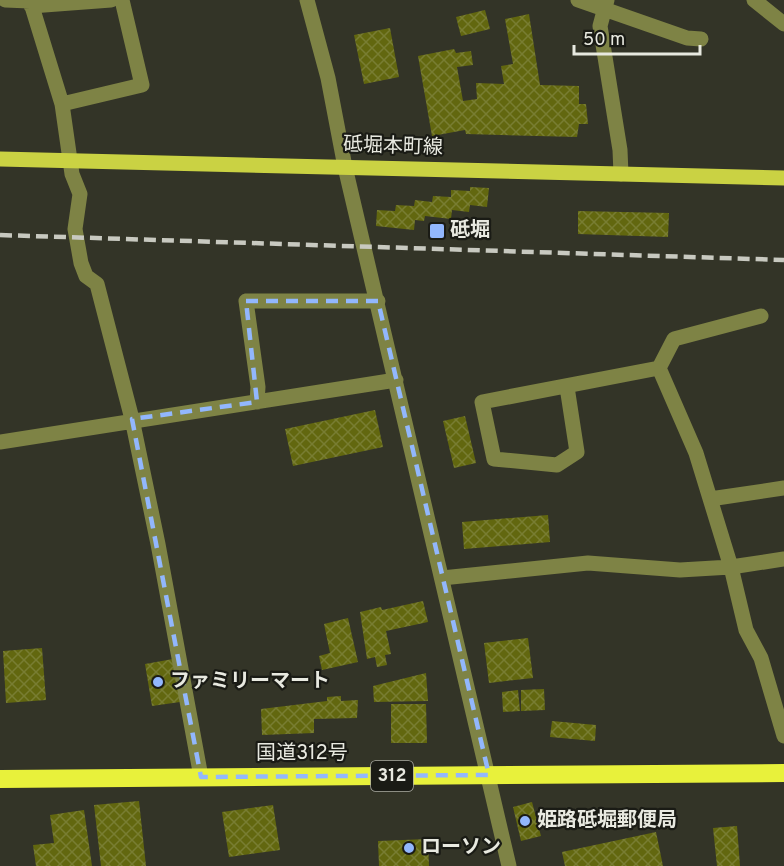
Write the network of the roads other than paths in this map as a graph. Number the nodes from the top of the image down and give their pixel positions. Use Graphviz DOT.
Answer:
graph roads {
  1 [pos="5,0"];
  2 [pos="111,0"];
  3 [pos="122,0"];
  4 [pos="307,0"];
  5 [pos="578,0"];
  6 [pos="754,0"];
  7 [pos="30,2"];
  8 [pos="606,5"];
  9 [pos="784,24"];
  10 [pos="701,39"];
  11 [pos="62,104"];
  12 [pos="0,159"];
  13 [pos="72,160"];
  14 [pos="345,167"];
  15 [pos="621,174"];
  16 [pos="784,178"];
  17 [pos="378,301"];
  18 [pos="761,316"];
  19 [pos="658,368"];
  20 [pos="396,380"];
  21 [pos="567,387"];
  22 [pos="256,402"];
  23 [pos="132,419"];
  24 [pos="0,442"];
  25 [pos="784,488"];
  26 [pos="710,499"];
  27 [pos="784,559"];
  28 [pos="731,567"];
  29 [pos="442,578"];
  30 [pos="784,736"];
  31 [pos="784,773"];
  32 [pos="489,775"];
  33 [pos="201,777"];
  34 [pos="0,779"];
  35 [pos="509,866"];
  1 -- 7 [label="street"];
  2 -- 7 [label="street"];
  3 -- 11 [label="street"];
  4 -- 14 [label="street"];
  5 -- 8 [label="street"];
  6 -- 9 [label="street"];
  7 -- 11 [label="street"];
  8 -- 10 [label="street"];
  8 -- 15 [label="street"];
  11 -- 13 [label="street"];
  12 -- 13 [label="main road, 砥堀本町線"];
  13 -- 14 [label="main road, 砥堀本町線"];
  13 -- 23 [label="street"];
  14 -- 15 [label="main road, 砥堀本町線"];
  14 -- 17 [label="street"];
  15 -- 16 [label="main road, 砥堀本町線"];
  17 -- 20 [label="street"];
  17 -- 22 [label="street"];
  18 -- 19 [label="street"];
  19 -- 21 [label="street"];
  19 -- 26 [label="street"];
  20 -- 22 [label="street"];
  20 -- 29 [label="street"];
  21 -- 21 [label="street"];
  22 -- 23 [label="street"];
  23 -- 24 [label="street"];
  23 -- 33 [label="street"];
  25 -- 26 [label="street"];
  26 -- 28 [label="street"];
  27 -- 28 [label="street"];
  28 -- 29 [label="street"];
  28 -- 30 [label="street"];
  29 -- 32 [label="street"];
  31 -- 32 [label="highway, 国道312号 / 312"];
  32 -- 33 [label="highway, 国道312号 / 312"];
  32 -- 35 [label="street"];
  33 -- 34 [label="highway, 国道312号 / 312"];
}
